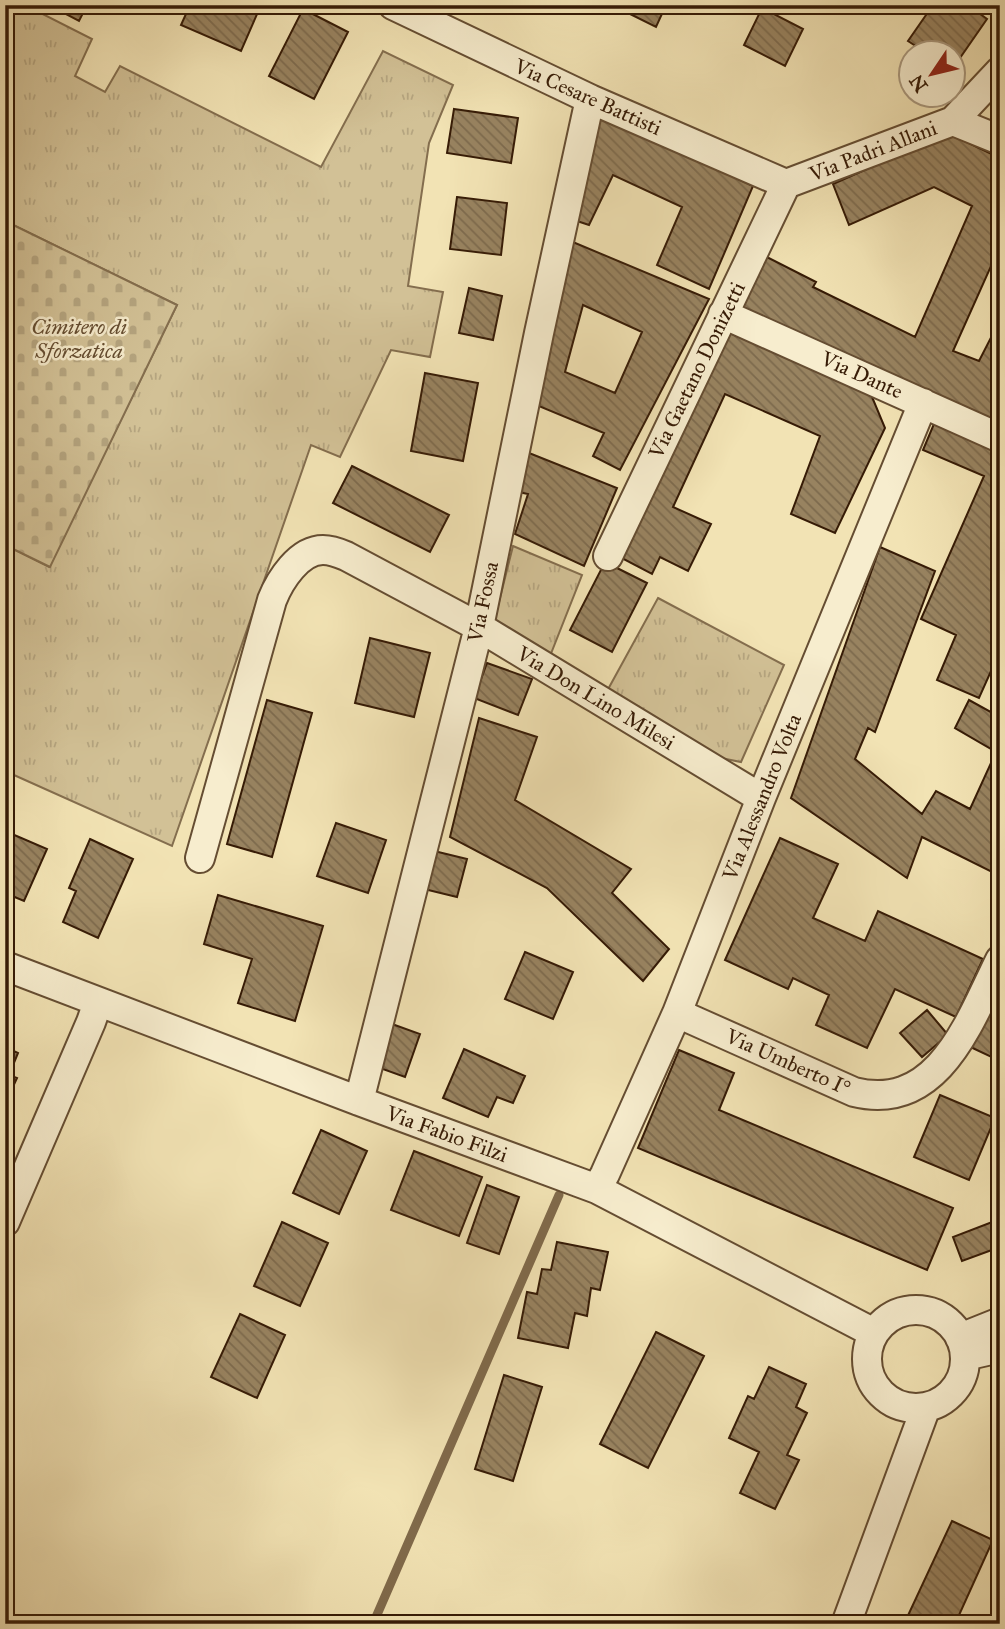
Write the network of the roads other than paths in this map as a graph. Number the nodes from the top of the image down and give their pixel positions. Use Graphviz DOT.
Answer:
graph roads {
  1 [pos="393,5"];
  2 [pos="444,17"];
  3 [pos="1000,72"];
  4 [pos="590,99"];
  5 [pos="953,121"];
  6 [pos="1000,140"];
  7 [pos="786,184"];
  8 [pos="723,314"];
  9 [pos="923,403"];
  10 [pos="1000,438"];
  11 [pos="608,556"];
  12 [pos="479,627"];
  13 [pos="761,797"];
  14 [pos="200,858"];
  15 [pos="1000,960"];
  16 [pos="5,966"];
  17 [pos="98,1002"];
  18 [pos="677,1013"];
  19 [pos="359,1101"];
  20 [pos="597,1189"];
  21 [pos="5,1222"];
  22 [pos="1000,1322"];
  23 [pos="874,1333"];
  24 [pos="962,1347"];
  25 [pos="1000,1348"];
  26 [pos="926,1407"];
  27 [pos="846,1624"];
  1 -- 2 [label="street, Via Cesare Battisti"];
  2 -- 4 [label="street, Via Cesare Battisti"];
  3 -- 5 [label="street"];
  4 -- 7 [label="street, Via Cesare Battisti"];
  4 -- 12 [label="street, Via Fossa"];
  5 -- 6 [label="street, Via Padri Allani"];
  5 -- 7 [label="street, Via Padri Allani"];
  7 -- 8 [label="street, Via Gaetano Donizetti"];
  8 -- 9 [label="street, Via Dante"];
  8 -- 11 [label="street, Via Gaetano Donizetti"];
  9 -- 10 [label="street, Via Dante"];
  9 -- 13 [label="street, Via Alessandro Volta"];
  12 -- 13 [label="street, Via Don Lino Milesi"];
  12 -- 14 [label="street, Via Don Lino Milesi"];
  12 -- 19 [label="street, Via Fossa"];
  13 -- 18 [label="street, Via Alessandro Volta"];
  15 -- 18 [label="street, Via Umberto I°"];
  16 -- 17 [label="street, Via Fabio Filzi"];
  17 -- 19 [label="street, Via Fabio Filzi"];
  17 -- 21 [label="street"];
  18 -- 20 [label="street, Via Alessandro Volta"];
  19 -- 20 [label="street, Via Fabio Filzi"];
  20 -- 23 [label="street, Via Fabio Filzi"];
  22 -- 24 [label="street"];
  23 -- 24 [label="street"];
  23 -- 26 [label="street"];
  24 -- 25 [label="street"];
  24 -- 26 [label="street"];
  26 -- 27 [label="street"];
}
